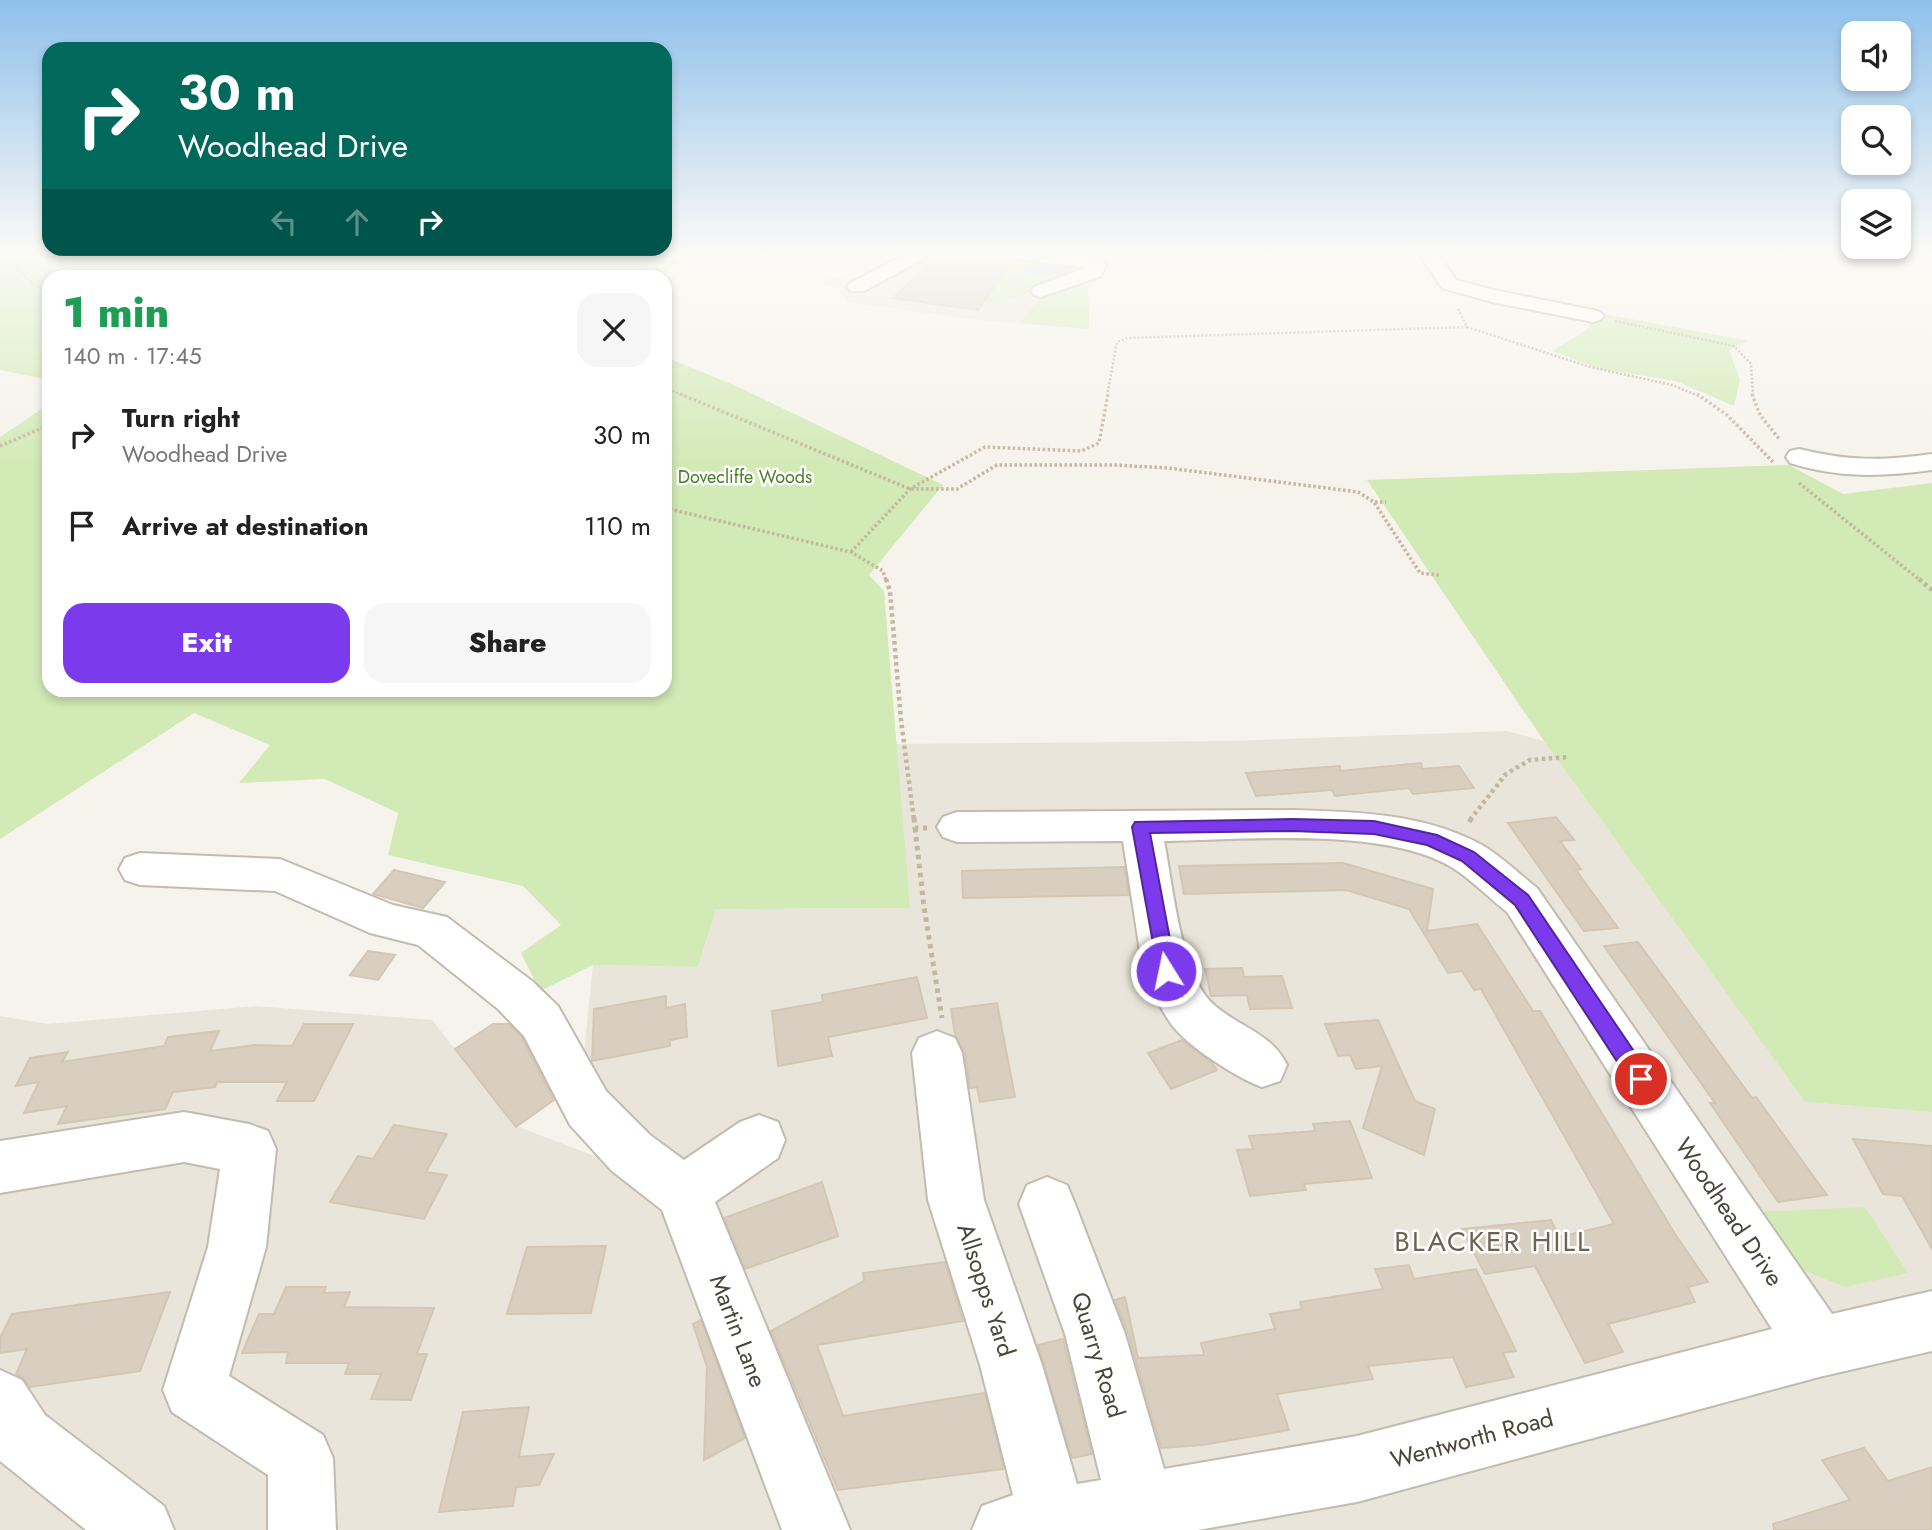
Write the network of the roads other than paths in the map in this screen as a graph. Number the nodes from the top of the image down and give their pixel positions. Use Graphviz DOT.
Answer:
graph roads {
  1 [pos="1932,462"];
  2 [pos="1791,468"];
  3 [pos="936,827"];
  4 [pos="1141,827"];
  5 [pos="140,869"];
  6 [pos="937,1053"];
  7 [pos="1262,1065"];
  8 [pos="759,1140"];
  9 [pos="0,1167"];
  10 [pos="683,1192"];
  11 [pos="1047,1204"];
  12 [pos="1932,1321"];
  13 [pos="1819,1347"];
  14 [pos="0,1402"];
  15 [pos="1142,1508"];
  16 [pos="1030,1526"];
  17 [pos="140,1530"];
  18 [pos="302,1530"];
  19 [pos="816,1530"];
  1 -- 2 [label="street"];
  3 -- 4 [label="street, Woodhead Drive"];
  4 -- 7 [label="street"];
  4 -- 13 [label="street, Woodhead Drive"];
  5 -- 10 [label="street"];
  6 -- 16 [label="street, Allsopps Yard"];
  8 -- 10 [label="street"];
  9 -- 18 [label="street"];
  10 -- 19 [label="street, Martin Lane"];
  11 -- 15 [label="street, Quarry Road"];
  12 -- 13 [label="street, Wentworth Road"];
  13 -- 15 [label="street, Wentworth Road"];
  14 -- 17 [label="street"];
  15 -- 16 [label="street, Wentworth Road"];
}
